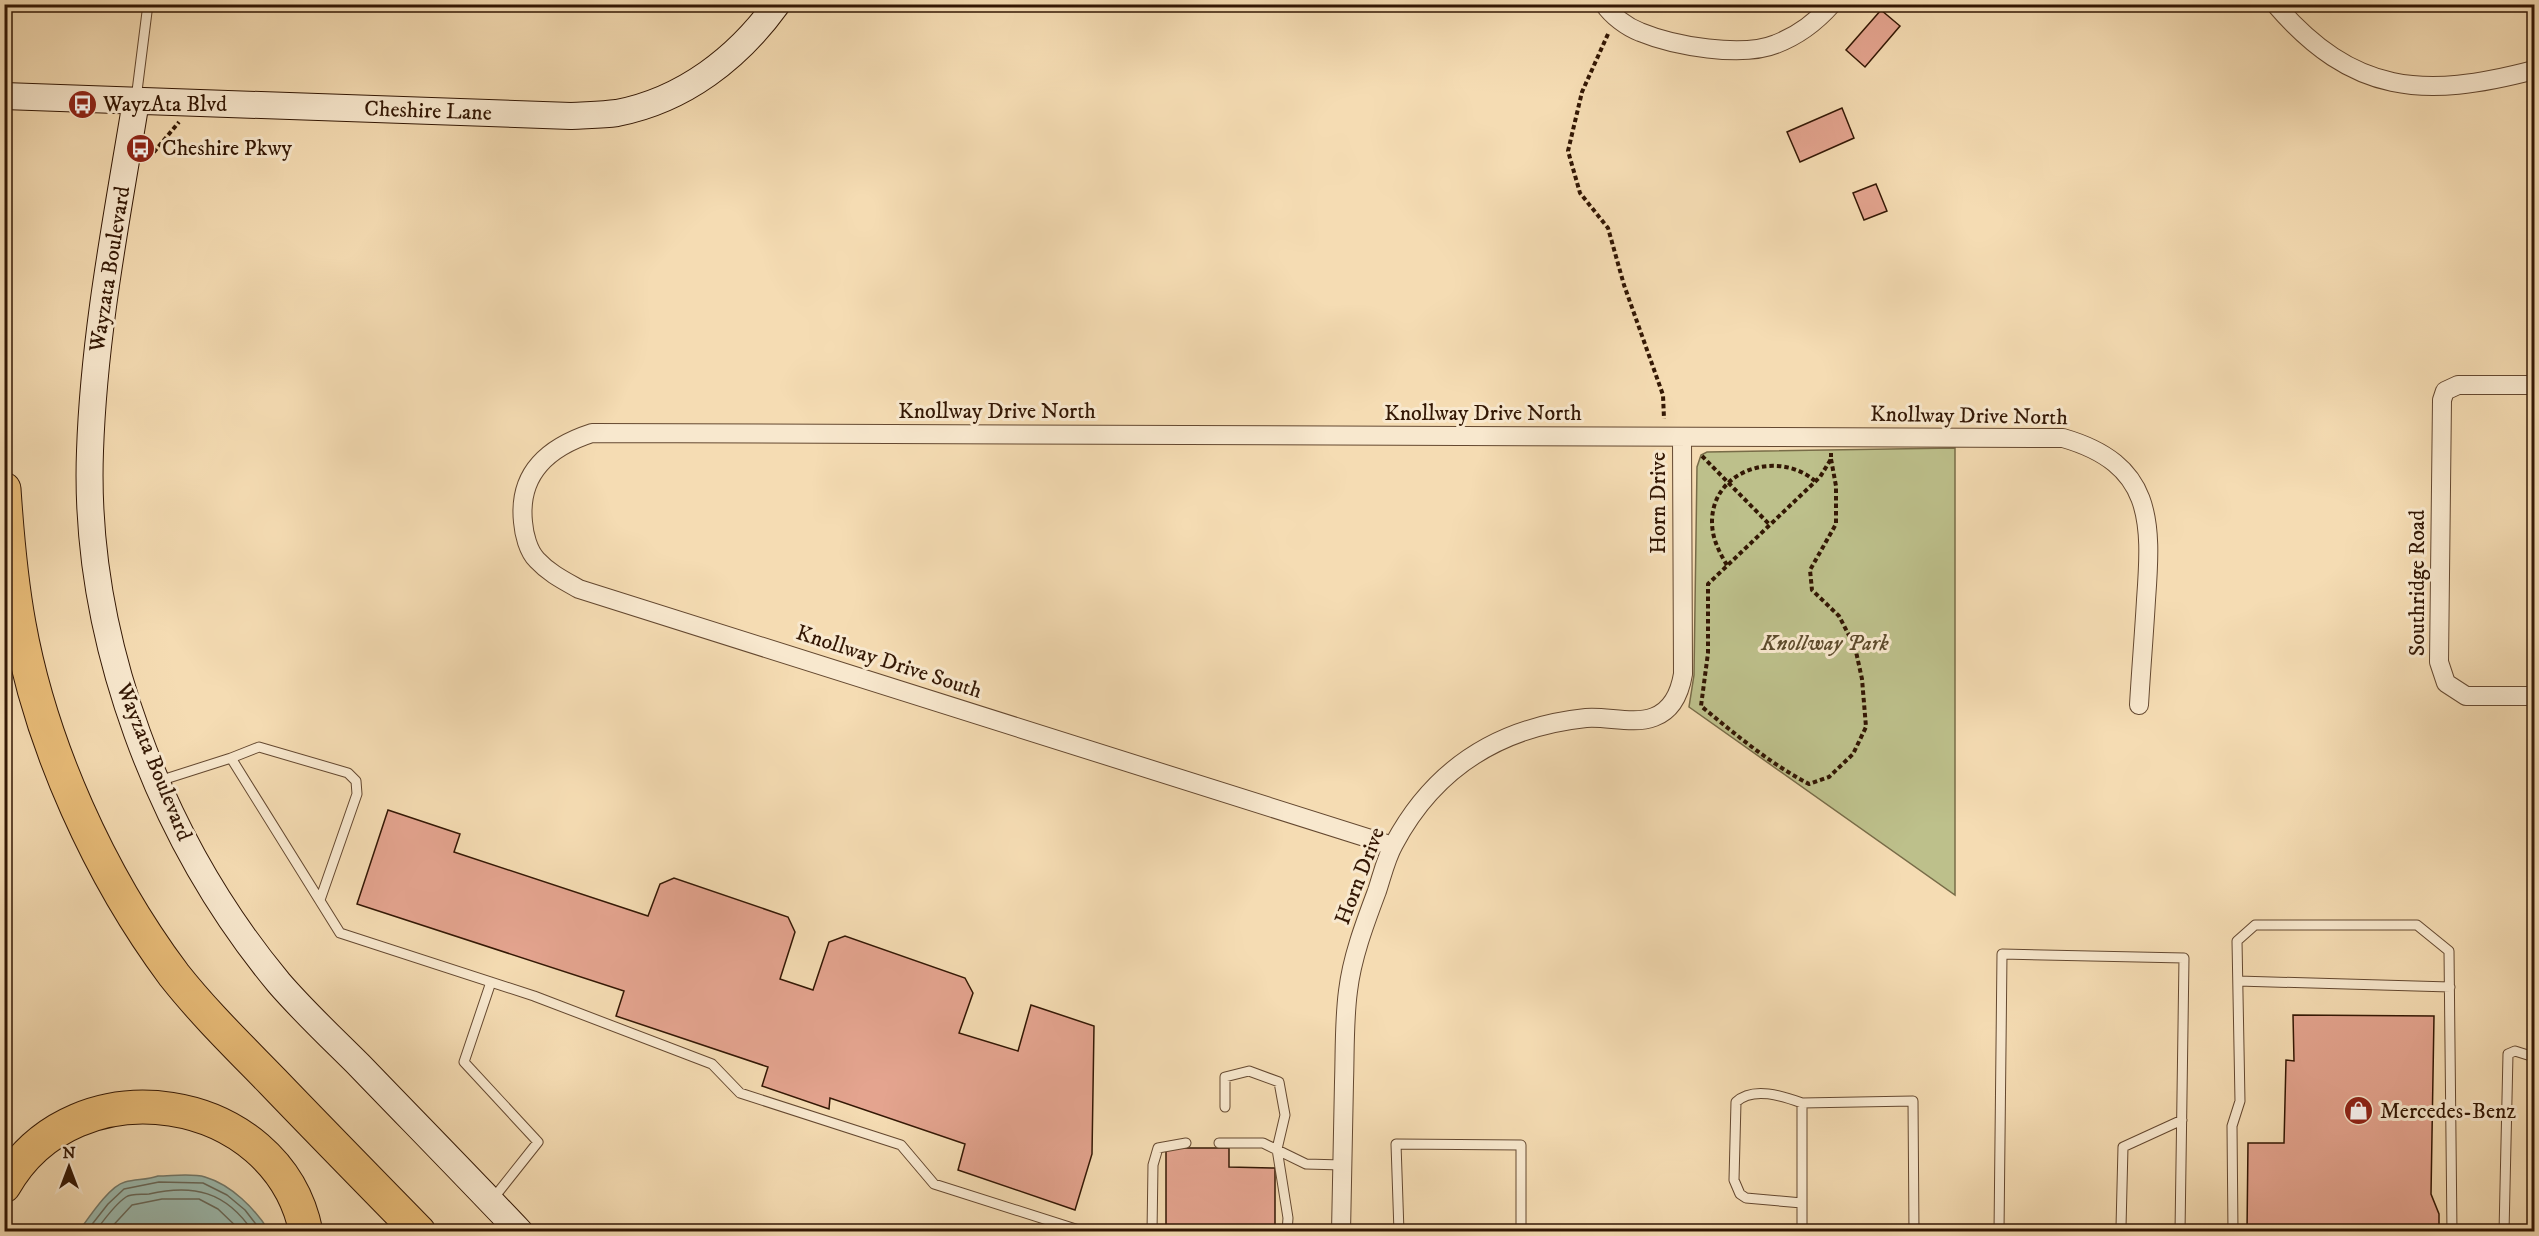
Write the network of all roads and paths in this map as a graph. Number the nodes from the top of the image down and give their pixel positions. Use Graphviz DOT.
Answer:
graph roads {
  1 [pos="148,4"];
  2 [pos="777,4"];
  3 [pos="1832,4"];
  4 [pos="2275,4"];
  5 [pos="1610,11"];
  6 [pos="2535,70"];
  7 [pos="4,96"];
  8 [pos="136,101"];
  9 [pos="180,120"];
  10 [pos="148,159"];
  11 [pos="2535,385"];
  12 [pos="592,433"];
  13 [pos="1831,437"];
  14 [pos="1673,438"];
  15 [pos="1831,459"];
  16 [pos="1728,481"];
  17 [pos="1815,481"];
  18 [pos="4,489"];
  19 [pos="1768,524"];
  20 [pos="1727,566"];
  21 [pos="2535,696"];
  22 [pos="2139,705"];
  23 [pos="231,758"];
  24 [pos="157,782"];
  25 [pos="1393,846"];
  26 [pos="2535,898"];
  27 [pos="320,900"];
  28 [pos="2534,957"];
  29 [pos="2238,981"];
  30 [pos="491,982"];
  31 [pos="2450,987"];
  32 [pos="2535,1057"];
  33 [pos="1802,1103"];
  34 [pos="1225,1107"];
  35 [pos="2182,1120"];
  36 [pos="1186,1143"];
  37 [pos="1219,1143"];
  38 [pos="1277,1149"];
  39 [pos="1342,1165"];
  40 [pos="4,1186"];
  41 [pos="491,1202"];
  42 [pos="1802,1203"];
  43 [pos="2119,1230"];
  44 [pos="306,1232"];
  45 [pos="419,1232"];
  46 [pos="520,1232"];
  47 [pos="1085,1232"];
  48 [pos="1152,1232"];
  49 [pos="1287,1232"];
  50 [pos="1341,1232"];
  51 [pos="1399,1232"];
  52 [pos="1521,1232"];
  53 [pos="1802,1232"];
  54 [pos="1914,1232"];
  55 [pos="1999,1232"];
  56 [pos="2180,1232"];
  57 [pos="2233,1232"];
  58 [pos="2451,1232"];
  59 [pos="2504,1232"];
  1 -- 8 [label="lane"];
  2 -- 8 [label="street, Cheshire Lane"];
  3 -- 5 [label="street"];
  4 -- 6 [label="street"];
  5 -- 14 [label="path"];
  7 -- 8 [label="street, Cheshire Lane"];
  8 -- 24 [label="street, Wayzata Boulevard"];
  9 -- 10 [label="path"];
  11 -- 21 [label="street, Southridge Road"];
  12 -- 14 [label="street, Knollway Drive North"];
  12 -- 25 [label="street, Knollway Drive South"];
  13 -- 14 [label="street, Knollway Drive North"];
  13 -- 15 [label="path"];
  13 -- 22 [label="street, Knollway Drive North"];
  14 -- 16 [label="path"];
  14 -- 25 [label="street, Horn Drive"];
  15 -- 17 [label="path"];
  15 -- 20 [label="path"];
  16 -- 17 [label="path"];
  16 -- 19 [label="path"];
  16 -- 20 [label="path"];
  17 -- 19 [label="path"];
  18 -- 45 [label="highway"];
  19 -- 20 [label="path"];
  23 -- 24 [label="lane"];
  23 -- 27 [label="lane"];
  23 -- 27 [label="lane"];
  24 -- 41 [label="street, Wayzata Boulevard"];
  25 -- 39 [label="street, Horn Drive"];
  26 -- 28 [label="lane"];
  27 -- 30 [label="lane"];
  29 -- 31 [label="lane"];
  29 -- 31 [label="lane"];
  29 -- 57 [label="lane"];
  30 -- 41 [label="lane"];
  30 -- 47 [label="lane"];
  31 -- 58 [label="lane"];
  32 -- 59 [label="lane"];
  33 -- 42 [label="lane"];
  33 -- 42 [label="lane"];
  33 -- 54 [label="lane"];
  34 -- 38 [label="lane"];
  35 -- 43 [label="lane"];
  35 -- 55 [label="lane"];
  35 -- 56 [label="lane"];
  36 -- 48 [label="lane"];
  37 -- 38 [label="lane"];
  38 -- 39 [label="lane"];
  38 -- 49 [label="lane"];
  39 -- 50 [label="street, Horn Drive"];
  40 -- 44 [label="highway"];
  41 -- 46 [label="street, Wayzata Boulevard"];
  42 -- 53 [label="lane"];
  51 -- 52 [label="lane"];
}
